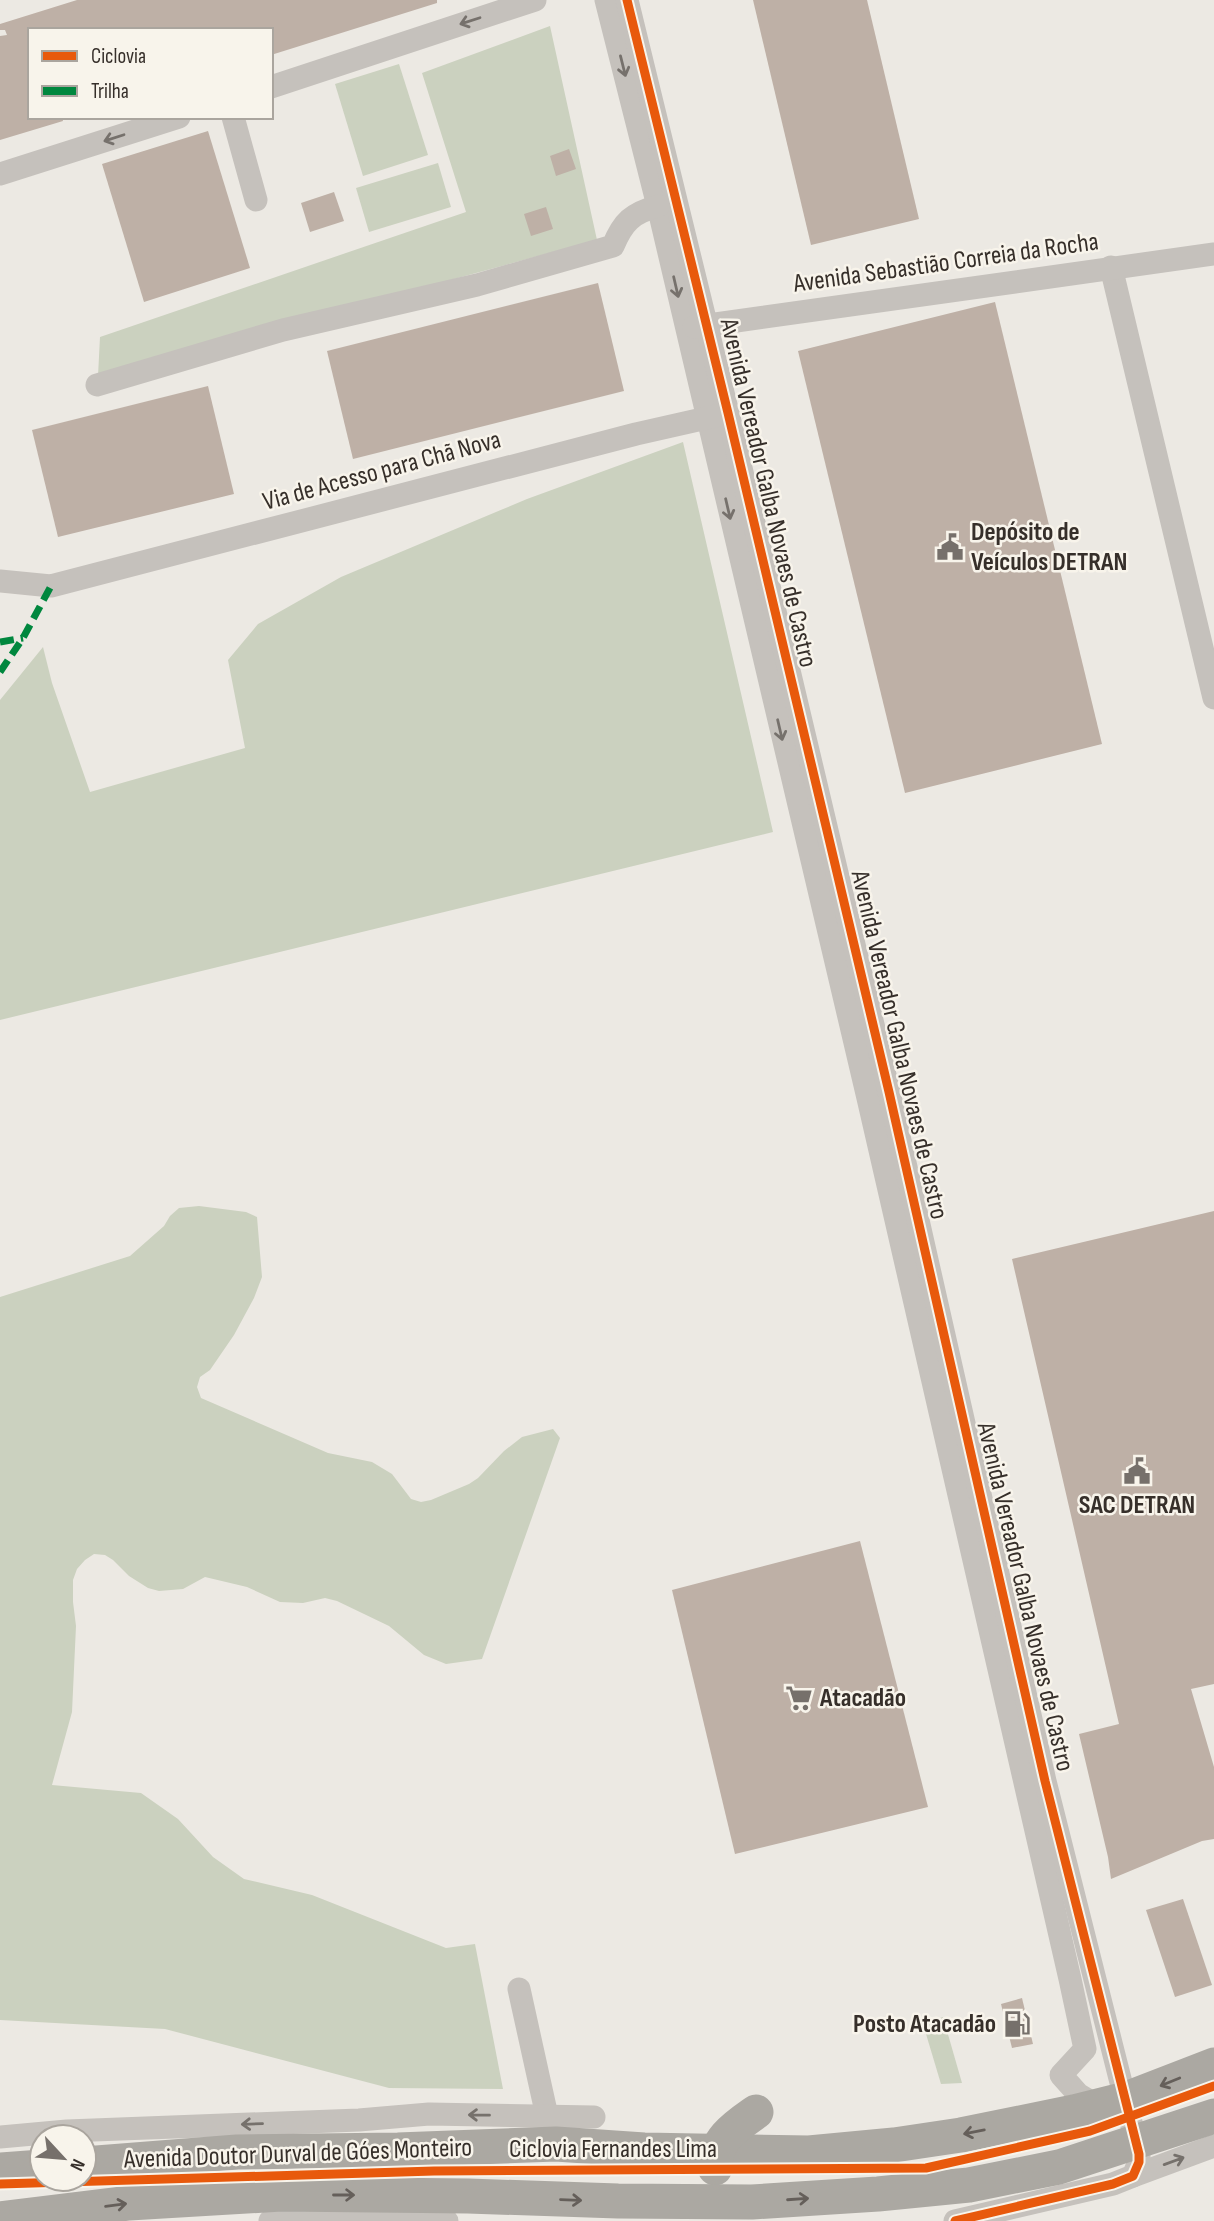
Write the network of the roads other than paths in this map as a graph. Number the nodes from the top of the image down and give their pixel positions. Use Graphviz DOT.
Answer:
graph roads {
  1 [pos="535,0"];
  2 [pos="606,0"];
  3 [pos="627,0"];
  4 [pos="273,86"];
  5 [pos="173,119"];
  6 [pos="234,119"];
  7 [pos="0,174"];
  8 [pos="256,200"];
  9 [pos="657,206"];
  10 [pos="1214,254"];
  11 [pos="1111,267"];
  12 [pos="696,327"];
  13 [pos="97,385"];
  14 [pos="717,415"];
  15 [pos="0,581"];
  16 [pos="1214,698"];
  17 [pos="519,1989"];
  18 [pos="1214,2064"];
  19 [pos="1112,2103"];
  20 [pos="756,2112"];
  21 [pos="547,2116"];
  22 [pos="1214,2116"];
  23 [pos="594,2117"];
  24 [pos="0,2137"];
  25 [pos="1214,2146"];
  26 [pos="718,2151"];
  27 [pos="1134,2159"];
  28 [pos="98,2163"];
  29 [pos="28,2168"];
  30 [pos="0,2170"];
  31 [pos="618,2201"];
  32 [pos="752,2202"];
  33 [pos="1013,2214"];
  34 [pos="0,2219"];
  35 [pos="270,2221"];
  36 [pos="447,2221"];
  37 [pos="658,2221"];
  38 [pos="959,2221"];
  1 -- 4 [label="street, one-way"];
  2 -- 9 [label="street, Avenida Vereador Galba Novaes de Castro, one-way"];
  3 -- 12 [label="street, Avenida Vereador Galba Novaes de Castro"];
  5 -- 7 [label="street, one-way"];
  6 -- 8 [label="street"];
  9 -- 12 [label="street, Avenida Vereador Galba Novaes de Castro, one-way"];
  9 -- 13 [label="street"];
  10 -- 11 [label="street, Avenida Sebastião Correia da Rocha"];
  11 -- 12 [label="street, Avenida Sebastião Correia da Rocha"];
  11 -- 16 [label="street"];
  12 -- 14 [label="street, Avenida Vereador Galba Novaes de Castro"];
  14 -- 15 [label="street, Via de Acesso para Chã Nova"];
  14 -- 19 [label="street, Avenida Vereador Galba Novaes de Castro"];
  14 -- 19 [label="street, Avenida Vereador Galba Novaes de Castro, one-way"];
  17 -- 21 [label="street"];
  18 -- 19 [label="highway, Avenida Doutor Durval de Góes Monteiro, one-way"];
  19 -- 26 [label="highway, Avenida Doutor Durval de Góes Monteiro, one-way"];
  19 -- 27 [label="street"];
  20 -- 26 [label="highway"];
  21 -- 23 [label="street"];
  21 -- 24 [label="street, one-way"];
  22 -- 27 [label="highway, Avenida Doutor Durval de Góes Monteiro"];
  27 -- 25 [label="street, one-way"];
  26 -- 28 [label="highway, Avenida Doutor Durval de Góes Monteiro"];
  26 -- 32 [label="highway"];
  32 -- 27 [label="highway, Avenida Doutor Durval de Góes Monteiro, one-way"];
  27 -- 33 [label="street, Avenida Doutor Durval de Góes Monteiro"];
  29 -- 30 [label="highway"];
  31 -- 32 [label="highway, Avenida Doutor Durval de Góes Monteiro"];
  34 -- 31 [label="highway, Avenida Doutor Durval de Góes Monteiro, one-way"];
  31 -- 37 [label="street, Avenida Doutor Durval de Góes Monteiro"];
  33 -- 38 [label="street, Avenida Doutor Durval de Góes Monteiro"];
  35 -- 36 [label="street"];
}
